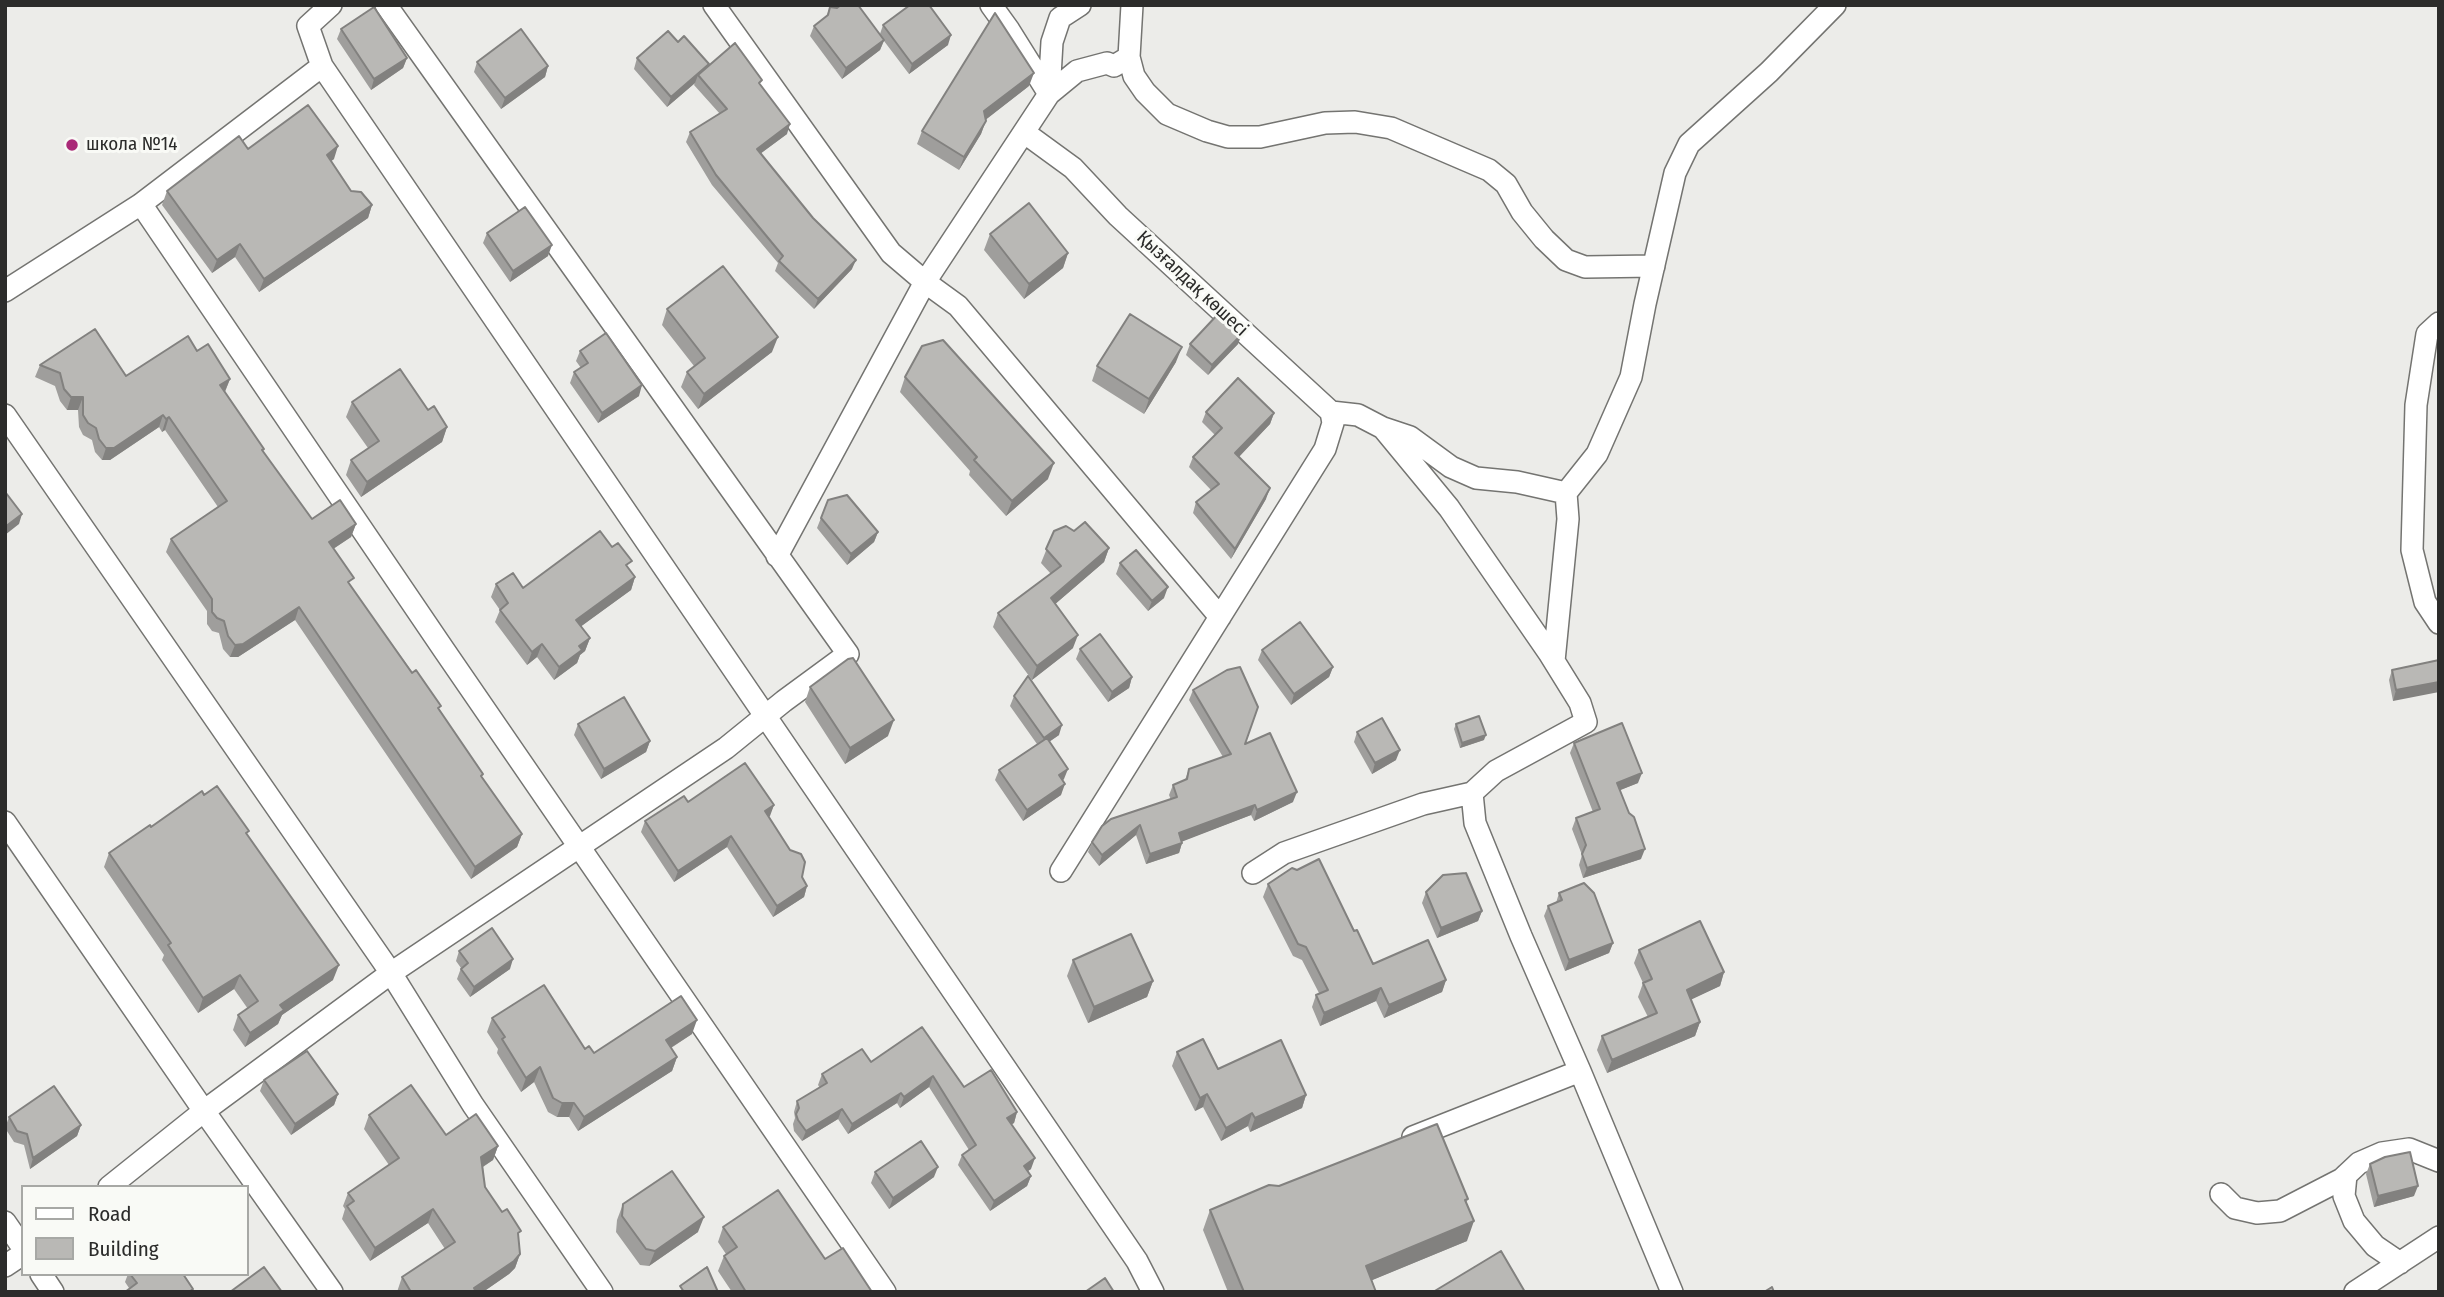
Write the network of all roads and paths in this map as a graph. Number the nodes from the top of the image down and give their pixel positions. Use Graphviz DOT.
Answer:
graph roads {
  1 [pos="331,5"];
  2 [pos="386,5"];
  3 [pos="714,5"];
  4 [pos="991,5"];
  5 [pos="1080,5"];
  6 [pos="1132,5"];
  7 [pos="1835,5"];
  8 [pos="1052,12"];
  9 [pos="1129,57"];
  10 [pos="322,66"];
  11 [pos="1049,94"];
  12 [pos="1025,133"];
  13 [pos="141,204"];
  14 [pos="1654,266"];
  15 [pos="925,282"];
  16 [pos="5,291"];
  17 [pos="2439,323"];
  18 [pos="1331,412"];
  19 [pos="5,415"];
  20 [pos="1383,428"];
  21 [pos="1566,493"];
  22 [pos="777,556"];
  23 [pos="1220,617"];
  24 [pos="2439,624"];
  25 [pos="1554,661"];
  26 [pos="767,717"];
  27 [pos="1472,793"];
  28 [pos="5,822"];
  29 [pos="580,847"];
  30 [pos="1061,871"];
  31 [pos="1253,873"];
  32 [pos="391,974"];
  33 [pos="1580,1071"];
  34 [pos="204,1111"];
  35 [pos="1392,1145"];
  36 [pos="2439,1161"];
  37 [pos="2346,1175"];
  38 [pos="112,1185"];
  39 [pos="2221,1194"];
  40 [pos="5,1222"];
  41 [pos="2439,1237"];
  42 [pos="21,1245"];
  43 [pos="21,1256"];
  44 [pos="2400,1263"];
  45 [pos="5,1266"];
  46 [pos="42,1276"];
  47 [pos="53,1292"];
  48 [pos="332,1292"];
  49 [pos="602,1292"];
  50 [pos="885,1292"];
  51 [pos="1153,1292"];
  52 [pos="1672,1292"];
  53 [pos="2355,1292"];
  1 -- 10 [label="street"];
  2 -- 22 [label="street"];
  3 -- 15 [label="street"];
  4 -- 11 [label="street"];
  5 -- 8 [label="street"];
  6 -- 9 [label="street"];
  7 -- 14 [label="street"];
  8 -- 11 [label="street"];
  9 -- 11 [label="street"];
  9 -- 14 [label="street"];
  10 -- 13 [label="street"];
  10 -- 26 [label="street"];
  11 -- 12 [label="street"];
  12 -- 15 [label="street"];
  12 -- 18 [label="street, Қызғалдақ көшесі"];
  13 -- 16 [label="street"];
  13 -- 29 [label="street"];
  14 -- 21 [label="street"];
  15 -- 22 [label="street"];
  15 -- 23 [label="street"];
  17 -- 24 [label="street"];
  18 -- 20 [label="street"];
  18 -- 23 [label="street"];
  19 -- 32 [label="street"];
  20 -- 21 [label="street"];
  20 -- 25 [label="street"];
  21 -- 25 [label="street"];
  22 -- 26 [label="street"];
  23 -- 30 [label="street"];
  25 -- 27 [label="street"];
  26 -- 29 [label="street"];
  26 -- 51 [label="street"];
  27 -- 31 [label="street"];
  27 -- 33 [label="street"];
  28 -- 34 [label="street"];
  29 -- 32 [label="street"];
  29 -- 50 [label="street"];
  32 -- 34 [label="street"];
  32 -- 49 [label="street"];
  33 -- 35 [label="street"];
  33 -- 52 [label="street"];
  34 -- 38 [label="street"];
  34 -- 48 [label="street"];
  36 -- 37 [label="street"];
  37 -- 39 [label="street"];
  37 -- 44 [label="street"];
  40 -- 42 [label="street"];
  41 -- 44 [label="street"];
  43 -- 45 [label="street"];
  44 -- 53 [label="street"];
  46 -- 47 [label="street"];
}
